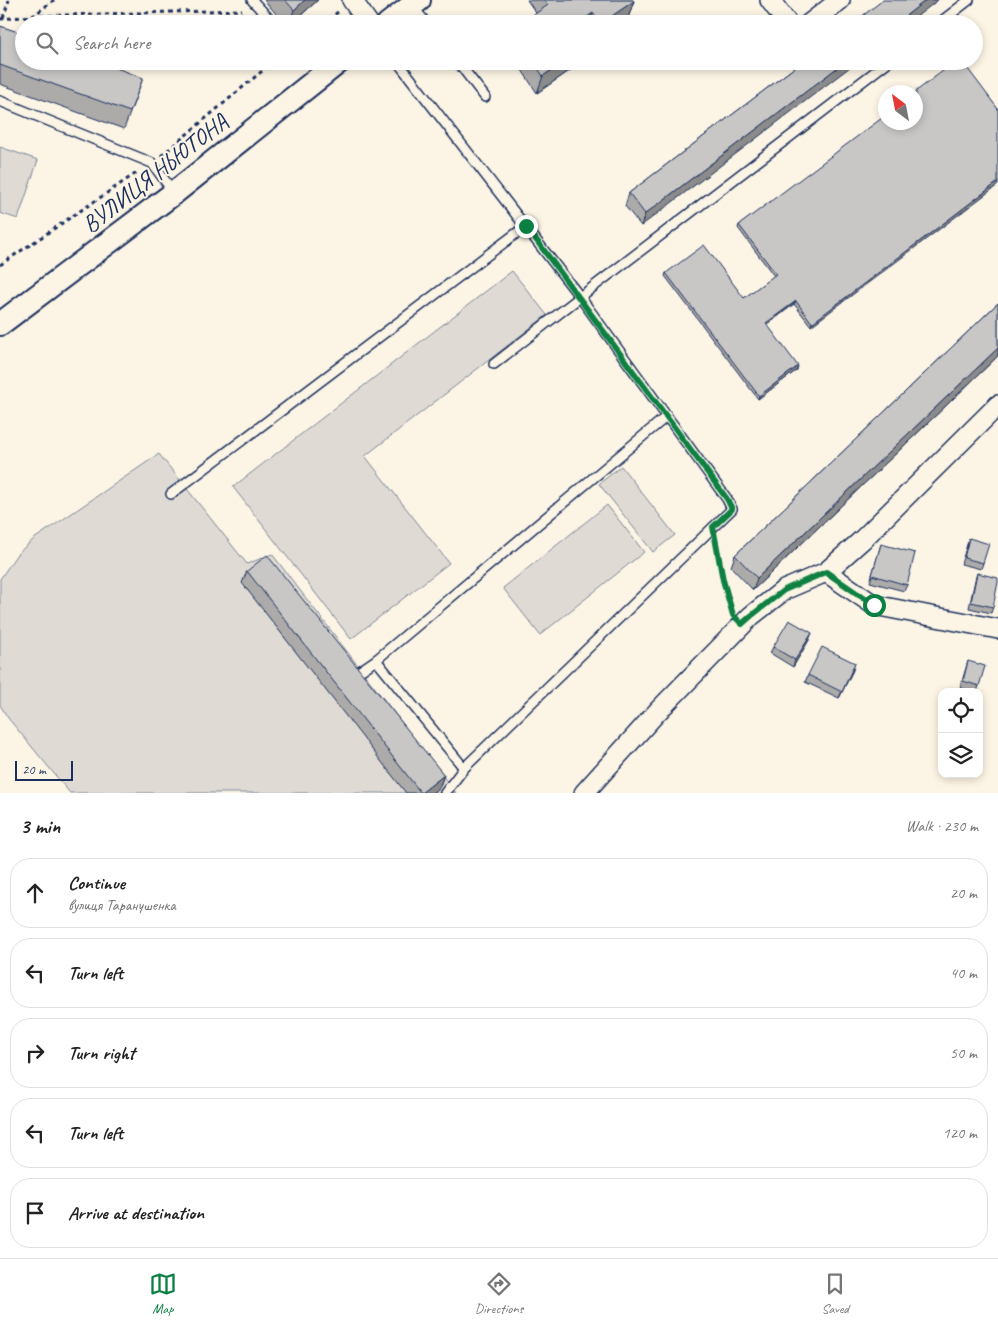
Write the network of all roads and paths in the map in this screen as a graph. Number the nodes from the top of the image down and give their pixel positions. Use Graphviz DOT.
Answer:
graph roads {
  1 [pos="9,0"];
  2 [pos="54,0"];
  3 [pos="252,0"];
  4 [pos="770,0"];
  5 [pos="840,0"];
  6 [pos="969,0"];
  7 [pos="416,3"];
  8 [pos="347,4"];
  9 [pos="262,10"];
  10 [pos="34,15"];
  11 [pos="71,15"];
  12 [pos="266,15"];
  13 [pos="333,15"];
  14 [pos="359,15"];
  15 [pos="400,15"];
  16 [pos="422,15"];
  17 [pos="781,15"];
  18 [pos="821,15"];
  19 [pos="950,15"];
  20 [pos="15,18"];
  21 [pos="1,19"];
  22 [pos="329,70"];
  23 [pos="404,70"];
  24 [pos="463,70"];
  25 [pos="877,70"];
  26 [pos="485,97"];
  27 [pos="0,102"];
  28 [pos="174,193"];
  29 [pos="526,226"];
  30 [pos="580,297"];
  31 [pos="0,324"];
  32 [pos="494,364"];
  33 [pos="998,405"];
  34 [pos="667,416"];
  35 [pos="171,494"];
  36 [pos="713,527"];
  37 [pos="826,572"];
  38 [pos="742,624"];
  39 [pos="998,629"];
  40 [pos="376,660"];
  41 [pos="351,678"];
  42 [pos="464,768"];
  43 [pos="444,793"];
  44 [pos="584,793"];
  1 -- 21 [label="path"];
  2 -- 10 [label="path"];
  3 -- 9 [label="lane"];
  4 -- 17 [label="street"];
  5 -- 18 [label="street"];
  6 -- 19 [label="lane"];
  7 -- 15 [label="street"];
  7 -- 16 [label="lane"];
  8 -- 13 [label="path"];
  8 -- 14 [label="street"];
  9 -- 11 [label="path"];
  9 -- 12 [label="lane"];
  20 -- 21 [label="path"];
  22 -- 28 [label="street, ВУЛИЦЯ НЬЮТОНА"];
  23 -- 29 [label="lane"];
  24 -- 26 [label="lane"];
  25 -- 30 [label="lane"];
  27 -- 28 [label="lane"];
  28 -- 31 [label="street, ВУЛИЦЯ НЬЮТОНА"];
  29 -- 30 [label="lane"];
  29 -- 35 [label="lane"];
  30 -- 32 [label="lane"];
  30 -- 34 [label="lane"];
  33 -- 37 [label="street"];
  34 -- 36 [label="lane"];
  34 -- 40 [label="lane"];
  36 -- 38 [label="path"];
  36 -- 42 [label="lane"];
  37 -- 38 [label="street"];
  37 -- 39 [label="street"];
  38 -- 44 [label="street"];
  40 -- 41 [label="lane"];
  40 -- 42 [label="lane"];
  42 -- 43 [label="lane"];
}
